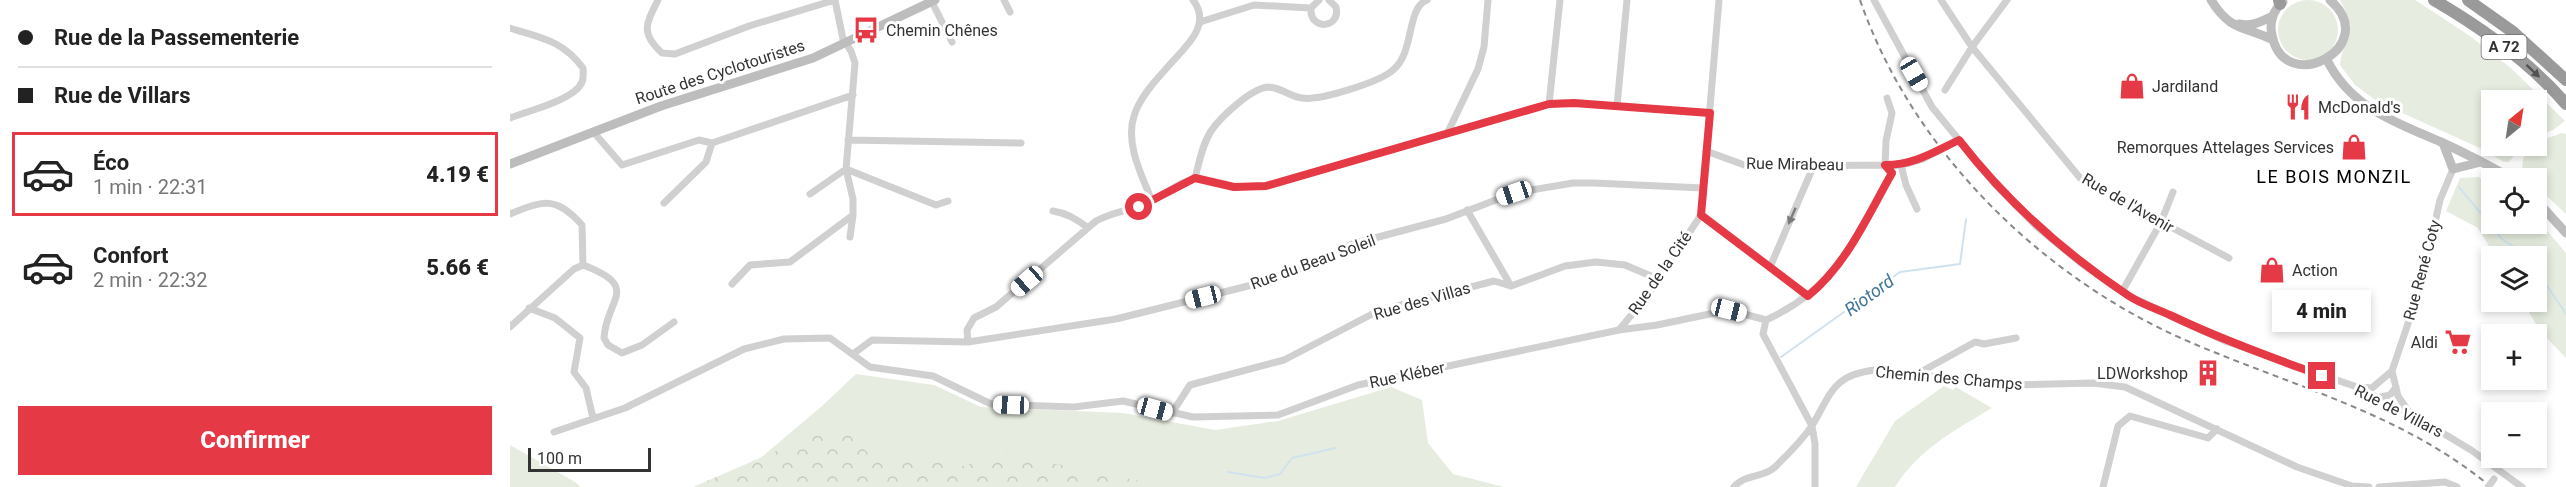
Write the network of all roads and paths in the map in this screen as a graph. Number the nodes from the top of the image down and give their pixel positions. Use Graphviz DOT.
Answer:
graph roads {
  1 [pos="658,0"];
  2 [pos="835,0"];
  3 [pos="1004,0"];
  4 [pos="1193,0"];
  5 [pos="1319,0"];
  6 [pos="1329,0"];
  7 [pos="1427,0"];
  8 [pos="1560,0"];
  9 [pos="1627,0"];
  10 [pos="1719,0"];
  11 [pos="1874,0"];
  12 [pos="1941,0"];
  13 [pos="2007,0"];
  14 [pos="2211,0"];
  15 [pos="2331,0"];
  16 [pos="2434,0"];
  17 [pos="2468,0"];
  18 [pos="934,1"];
  19 [pos="1487,1"];
  20 [pos="2279,5"];
  21 [pos="1311,8"];
  22 [pos="1010,12"];
  23 [pos="1200,22"];
  24 [pos="2231,22"];
  25 [pos="510,28"];
  26 [pos="2273,40"];
  27 [pos="952,42"];
  28 [pos="847,44"];
  29 [pos="1972,47"];
  30 [pos="2327,60"];
  31 [pos="2566,80"];
  32 [pos="1945,90"];
  33 [pos="853,94"];
  34 [pos="1887,98"];
  35 [pos="1549,104"];
  36 [pos="2566,104"];
  37 [pos="1617,106"];
  38 [pos="1710,113"];
  39 [pos="510,118"];
  40 [pos="595,131"];
  41 [pos="1447,134"];
  42 [pos="848,140"];
  43 [pos="1959,140"];
  44 [pos="712,142"];
  45 [pos="1021,143"];
  46 [pos="2443,143"];
  47 [pos="1706,152"];
  48 [pos="2481,162"];
  49 [pos="510,164"];
  50 [pos="1814,165"];
  51 [pos="1885,165"];
  52 [pos="1901,165"];
  53 [pos="2492,168"];
  54 [pos="846,169"];
  55 [pos="2453,169"];
  56 [pos="1195,178"];
  57 [pos="1703,188"];
  58 [pos="2173,192"];
  59 [pos="810,194"];
  60 [pos="948,201"];
  61 [pos="1152,201"];
  62 [pos="664,203"];
  63 [pos="1917,209"];
  64 [pos="1467,210"];
  65 [pos="1053,212"];
  66 [pos="2547,212"];
  67 [pos="510,214"];
  68 [pos="853,215"];
  69 [pos="1701,215"];
  70 [pos="2161,222"];
  71 [pos="1088,228"];
  72 [pos="2566,232"];
  73 [pos="850,237"];
  74 [pos="2229,258"];
  75 [pos="583,265"];
  76 [pos="1770,267"];
  77 [pos="1658,279"];
  78 [pos="732,284"];
  79 [pos="1510,286"];
  80 [pos="2123,290"];
  81 [pos="1808,296"];
  82 [pos="529,308"];
  83 [pos="1766,320"];
  84 [pos="674,322"];
  85 [pos="510,327"];
  86 [pos="1619,330"];
  87 [pos="2016,338"];
  88 [pos="968,342"];
  89 [pos="853,354"];
  90 [pos="2392,372"];
  91 [pos="1917,374"];
  92 [pos="2354,386"];
  93 [pos="2396,387"];
  94 [pos="2378,398"];
  95 [pos="1172,413"];
  96 [pos="2411,414"];
  97 [pos="593,418"];
  98 [pos="1812,426"];
  99 [pos="2217,429"];
  100 [pos="554,432"];
  101 [pos="2499,471"];
  102 [pos="1734,487"];
  103 [pos="1815,487"];
  104 [pos="2103,487"];
  105 [pos="2369,487"];
  106 [pos="2379,487"];
  107 [pos="2457,487"];
  108 [pos="2488,487"];
  109 [pos="2522,487"];
  1 -- 2 [label="street"];
  2 -- 28 [label="street"];
  3 -- 22 [label="street"];
  4 -- 23 [label="street"];
  5 -- 21 [label="street"];
  6 -- 21 [label="street"];
  7 -- 56 [label="street"];
  8 -- 35 [label="street"];
  9 -- 37 [label="street"];
  10 -- 38 [label="street"];
  11 -- 43 [label="street, Rue de Villars"];
  12 -- 29 [label="street, Rue de l'Avenir"];
  13 -- 29 [label="street"];
  14 -- 24 [label="street"];
  15 -- 30 [label="street"];
  16 -- 36 [label="highway, A 72, one-way"];
  17 -- 31 [label="highway, A 72"];
  18 -- 27 [label="street"];
  18 -- 28 [label="street, Route des Cyclotouristes"];
  19 -- 41 [label="street"];
  20 -- 24 [label="street"];
  20 -- 26 [label="street"];
  21 -- 23 [label="street"];
  23 -- 61 [label="street"];
  24 -- 26 [label="street"];
  25 -- 39 [label="street"];
  26 -- 30 [label="street"];
  28 -- 33 [label="street"];
  28 -- 40 [label="street, Route des Cyclotouristes"];
  29 -- 32 [label="street"];
  29 -- 70 [label="street, Rue de l'Avenir"];
  30 -- 46 [label="street"];
  33 -- 42 [label="street"];
  33 -- 44 [label="street"];
  34 -- 51 [label="street"];
  35 -- 37 [label="street"];
  35 -- 41 [label="street"];
  37 -- 38 [label="street"];
  38 -- 47 [label="street"];
  40 -- 44 [label="street"];
  40 -- 49 [label="street, Route des Cyclotouristes"];
  41 -- 56 [label="street"];
  42 -- 45 [label="street"];
  42 -- 54 [label="street"];
  43 -- 52 [label="street, Rue Mirabeau"];
  43 -- 80 [label="street, Rue de Villars"];
  44 -- 62 [label="street"];
  46 -- 48 [label="street"];
  46 -- 55 [label="street"];
  47 -- 50 [label="street, Rue Mirabeau"];
  47 -- 57 [label="street"];
  48 -- 53 [label="street"];
  48 -- 55 [label="street"];
  50 -- 51 [label="street, Rue Mirabeau"];
  50 -- 76 [label="street, one-way"];
  51 -- 52 [label="street, Rue Mirabeau"];
  51 -- 81 [label="street"];
  52 -- 63 [label="street"];
  54 -- 59 [label="street"];
  54 -- 60 [label="street"];
  54 -- 68 [label="street"];
  55 -- 90 [label="street, Rue René Coty"];
  56 -- 61 [label="street"];
  57 -- 64 [label="street, Rue du Beau Soleil"];
  57 -- 69 [label="street"];
  58 -- 70 [label="street"];
  61 -- 71 [label="street"];
  64 -- 79 [label="street"];
  64 -- 88 [label="street, Rue du Beau Soleil"];
  65 -- 71 [label="street"];
  66 -- 72 [label="street"];
  67 -- 75 [label="street"];
  68 -- 73 [label="street"];
  68 -- 78 [label="street"];
  69 -- 76 [label="street"];
  69 -- 77 [label="street, Rue de la Cité"];
  70 -- 74 [label="street, Rue de l'Avenir"];
  70 -- 80 [label="street"];
  71 -- 88 [label="street"];
  75 -- 82 [label="street"];
  75 -- 84 [label="street"];
  76 -- 81 [label="street"];
  77 -- 79 [label="street, Rue des Villas"];
  77 -- 86 [label="street, Rue de la Cité"];
  79 -- 95 [label="street, Rue des Villas"];
  80 -- 92 [label="street, Rue de Villars"];
  81 -- 83 [label="street"];
  82 -- 85 [label="street"];
  82 -- 97 [label="street"];
  83 -- 86 [label="street, Rue Kléber"];
  83 -- 98 [label="street"];
  86 -- 95 [label="street, Rue Kléber"];
  87 -- 91 [label="street"];
  88 -- 89 [label="street, Rue du Beau Soleil"];
  89 -- 95 [label="street, Rue Kléber"];
  89 -- 97 [label="street, Rue Kléber"];
  90 -- 92 [label="street"];
  90 -- 93 [label="street"];
  91 -- 98 [label="street, Chemin des Champs"];
  91 -- 99 [label="street, Chemin des Champs"];
  92 -- 94 [label="street, Rue de Villars"];
  93 -- 94 [label="street"];
  93 -- 96 [label="street"];
  94 -- 96 [label="street, Rue de Villars"];
  96 -- 101 [label="street, Rue de Villars"];
  97 -- 100 [label="street"];
  98 -- 102 [label="street, Chemin des Champs"];
  98 -- 103 [label="street"];
  99 -- 104 [label="street"];
  99 -- 105 [label="street, Chemin des Champs"];
  101 -- 108 [label="street, bridge"];
  101 -- 109 [label="street, Rue de Villars"];
  106 -- 107 [label="street"];
}
